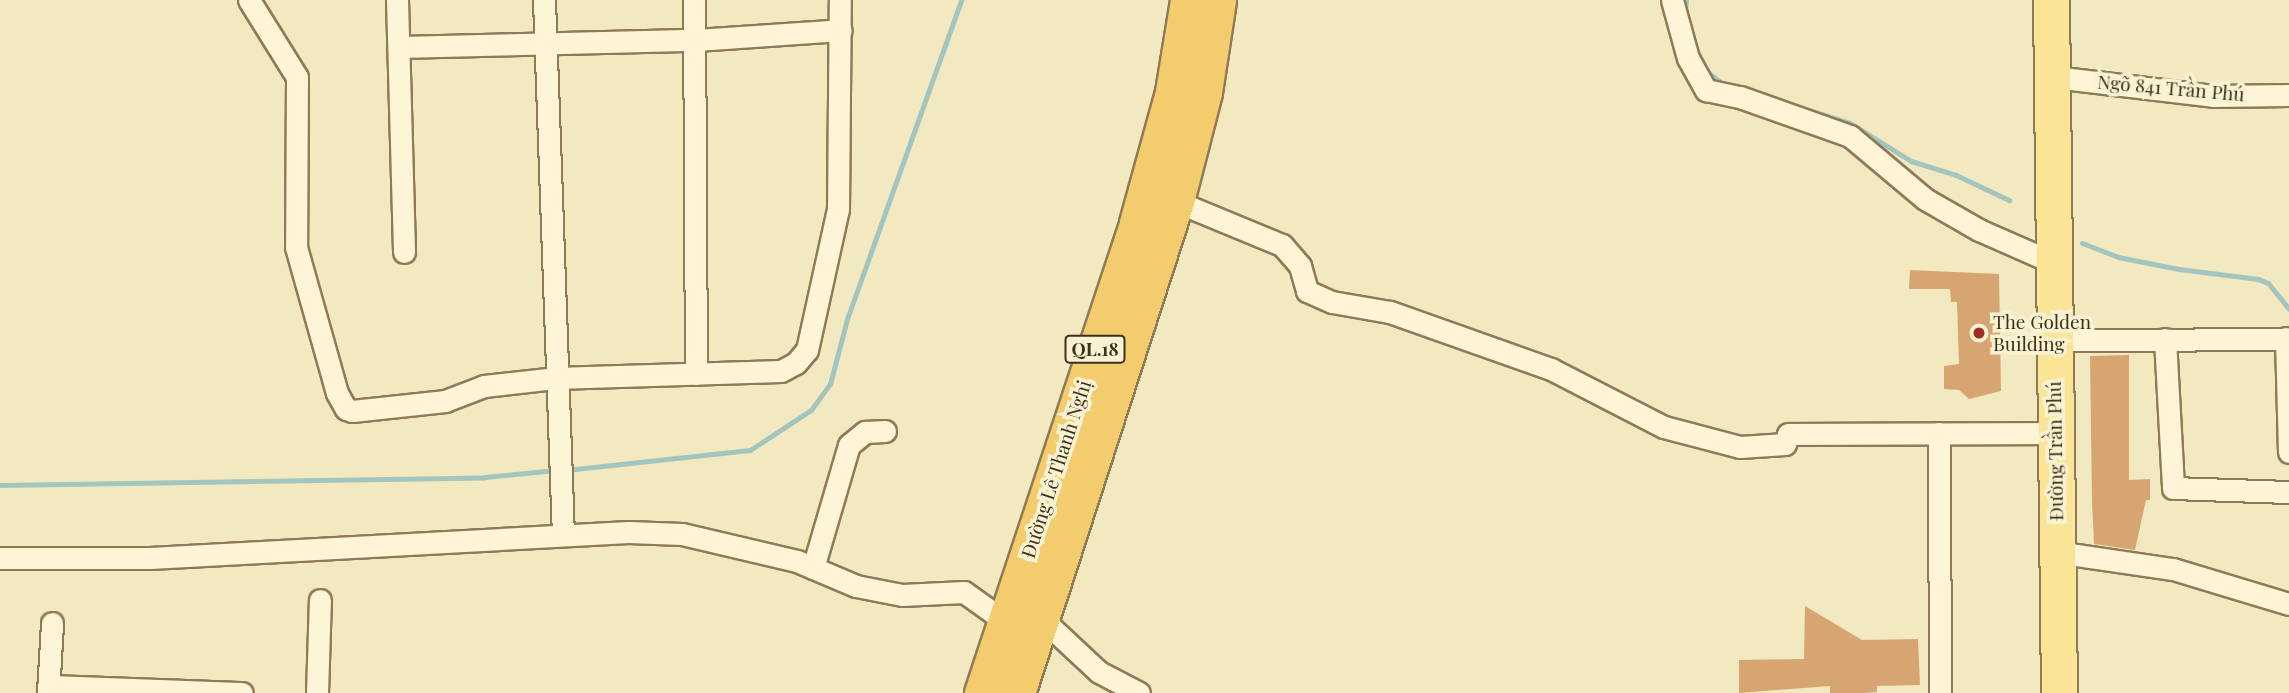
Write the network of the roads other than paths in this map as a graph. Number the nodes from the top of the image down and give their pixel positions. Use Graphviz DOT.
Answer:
graph roads {
  1 [pos="249,0"];
  2 [pos="397,0"];
  3 [pos="544,0"];
  4 [pos="694,0"];
  5 [pos="840,0"];
  6 [pos="1189,0"];
  7 [pos="1216,0"];
  8 [pos="1672,0"];
  9 [pos="2051,0"];
  10 [pos="841,30"];
  11 [pos="696,40"];
  12 [pos="544,43"];
  13 [pos="399,47"];
  14 [pos="2054,77"];
  15 [pos="2289,95"];
  16 [pos="1175,201"];
  17 [pos="404,252"];
  18 [pos="2052,262"];
  19 [pos="2288,338"];
  20 [pos="2165,339"];
  21 [pos="2053,340"];
  22 [pos="696,374"];
  23 [pos="1103,374"];
  24 [pos="555,378"];
  25 [pos="885,432"];
  26 [pos="1938,433"];
  27 [pos="2055,433"];
  28 [pos="2289,452"];
  29 [pos="2289,492"];
  30 [pos="562,525"];
  31 [pos="2056,552"];
  32 [pos="0,558"];
  33 [pos="813,568"];
  34 [pos="320,600"];
  35 [pos="2289,604"];
  36 [pos="1023,620"];
  37 [pos="52,622"];
  38 [pos="48,690"];
  39 [pos="242,693"];
  40 [pos="317,693"];
  41 [pos="983,693"];
  42 [pos="1016,693"];
  43 [pos="1139,693"];
  44 [pos="1940,693"];
  45 [pos="2059,693"];
  1 -- 24 [label="street"];
  2 -- 13 [label="street"];
  3 -- 12 [label="street"];
  4 -- 11 [label="street"];
  5 -- 10 [label="street"];
  6 -- 23 [label="highway, Đường Lê Thanh Nghị / QL.18"];
  7 -- 16 [label="highway, Đường Lê Thanh Nghị / QL.18"];
  8 -- 18 [label="street"];
  9 -- 14 [label="main road, Đường Trần Phú"];
  10 -- 11 [label="street"];
  10 -- 22 [label="street"];
  11 -- 12 [label="street"];
  11 -- 22 [label="street"];
  12 -- 13 [label="street"];
  12 -- 24 [label="street"];
  13 -- 17 [label="street"];
  14 -- 15 [label="street, Ngõ 841 Trần Phú"];
  14 -- 18 [label="main road, Đường Trần Phú"];
  16 -- 23 [label="highway, Đường Lê Thanh Nghị / QL.18"];
  16 -- 26 [label="street"];
  18 -- 21 [label="main road, Đường Trần Phú"];
  19 -- 20 [label="street"];
  19 -- 28 [label="street"];
  20 -- 21 [label="street"];
  20 -- 29 [label="street"];
  21 -- 27 [label="main road, Đường Trần Phú"];
  22 -- 24 [label="street"];
  23 -- 36 [label="highway, Đường Lê Thanh Nghị / QL.18"];
  24 -- 30 [label="street"];
  25 -- 33 [label="street"];
  26 -- 27 [label="street"];
  26 -- 44 [label="street"];
  27 -- 31 [label="main road, Đường Trần Phú"];
  30 -- 32 [label="street"];
  30 -- 33 [label="street"];
  31 -- 35 [label="street"];
  31 -- 45 [label="main road, Đường Trần Phú"];
  33 -- 36 [label="street"];
  34 -- 40 [label="street"];
  36 -- 41 [label="highway, Đường Lê Thanh Nghị / QL.18"];
  36 -- 42 [label="highway, Đường Lê Thanh Nghị / QL.18"];
  36 -- 43 [label="street"];
  37 -- 38 [label="street"];
  38 -- 39 [label="street"];
}
